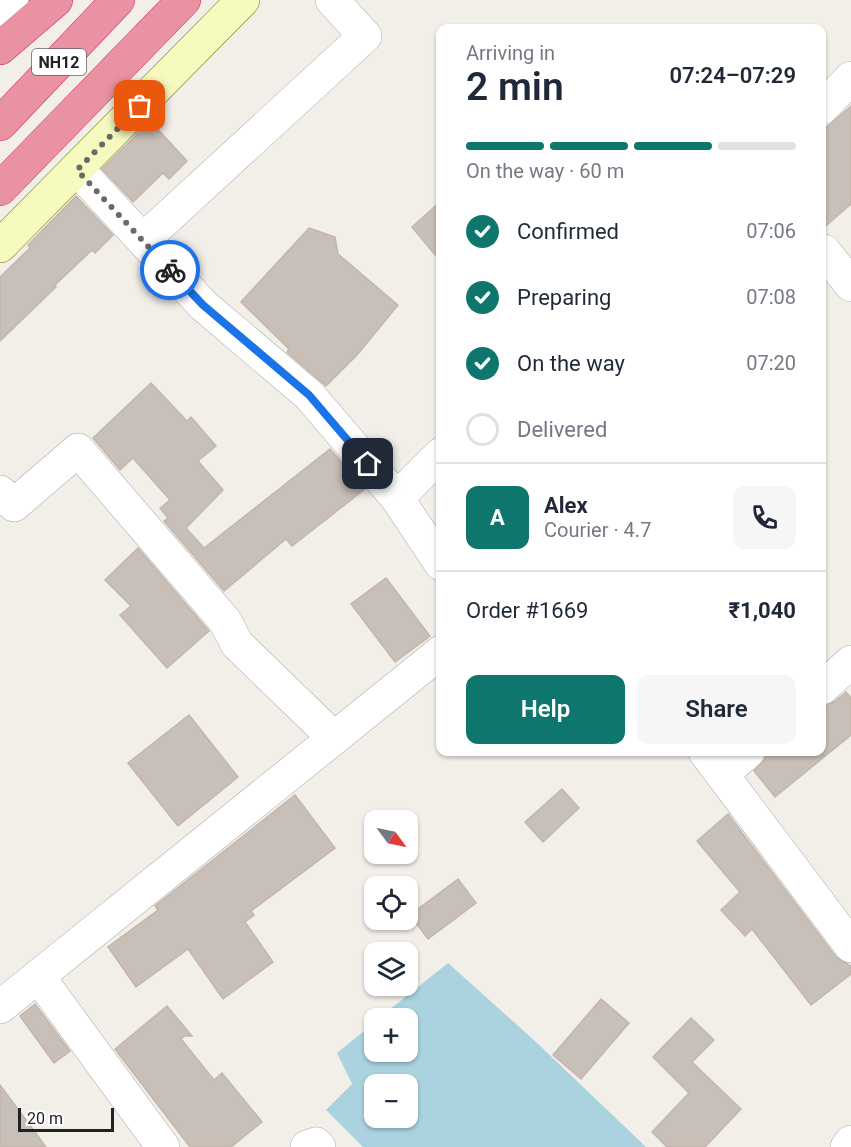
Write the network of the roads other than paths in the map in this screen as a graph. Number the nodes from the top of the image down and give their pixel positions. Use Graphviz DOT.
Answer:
graph roads {
  1 [pos="12,0"];
  2 [pos="56,0"];
  3 [pos="118,0"];
  4 [pos="184,0"];
  5 [pos="243,0"];
  6 [pos="332,0"];
  7 [pos="0,11"];
  8 [pos="0,48"];
  9 [pos="851,78"];
  10 [pos="826,104"];
  11 [pos="0,124"];
  12 [pos="77,170"];
  13 [pos="0,189"];
  14 [pos="143,240"];
  15 [pos="0,246"];
  16 [pos="826,255"];
  17 [pos="851,285"];
  18 [pos="436,459"];
  19 [pos="0,492"];
  20 [pos="397,498"];
  21 [pos="436,556"];
  22 [pos="436,656"];
  23 [pos="851,662"];
  24 [pos="826,684"];
  25 [pos="334,738"];
  26 [pos="735,756"];
  27 [pos="713,763"];
  28 [pos="851,946"];
  29 [pos="38,976"];
  30 [pos="0,1007"];
  31 [pos="851,1142"];
  32 [pos="163,1147"];
  33 [pos="307,1147"];
  34 [pos="319,1147"];
  35 [pos="847,1147"];
  1 -- 7 [label="street"];
  2 -- 8 [label="highway"];
  3 -- 11 [label="highway, NH12"];
  4 -- 13 [label="highway, NH12"];
  5 -- 12 [label="street"];
  6 -- 14 [label="street"];
  9 -- 10 [label="street"];
  12 -- 14 [label="street"];
  12 -- 15 [label="street"];
  14 -- 20 [label="street"];
  16 -- 17 [label="street"];
  18 -- 20 [label="street"];
  19 -- 25 [label="street"];
  20 -- 21 [label="street"];
  22 -- 25 [label="street"];
  23 -- 24 [label="street"];
  25 -- 29 [label="street"];
  26 -- 27 [label="street"];
  27 -- 28 [label="street"];
  29 -- 30 [label="street"];
  29 -- 32 [label="street"];
  31 -- 35 [label="street"];
  33 -- 34 [label="street"];
}
